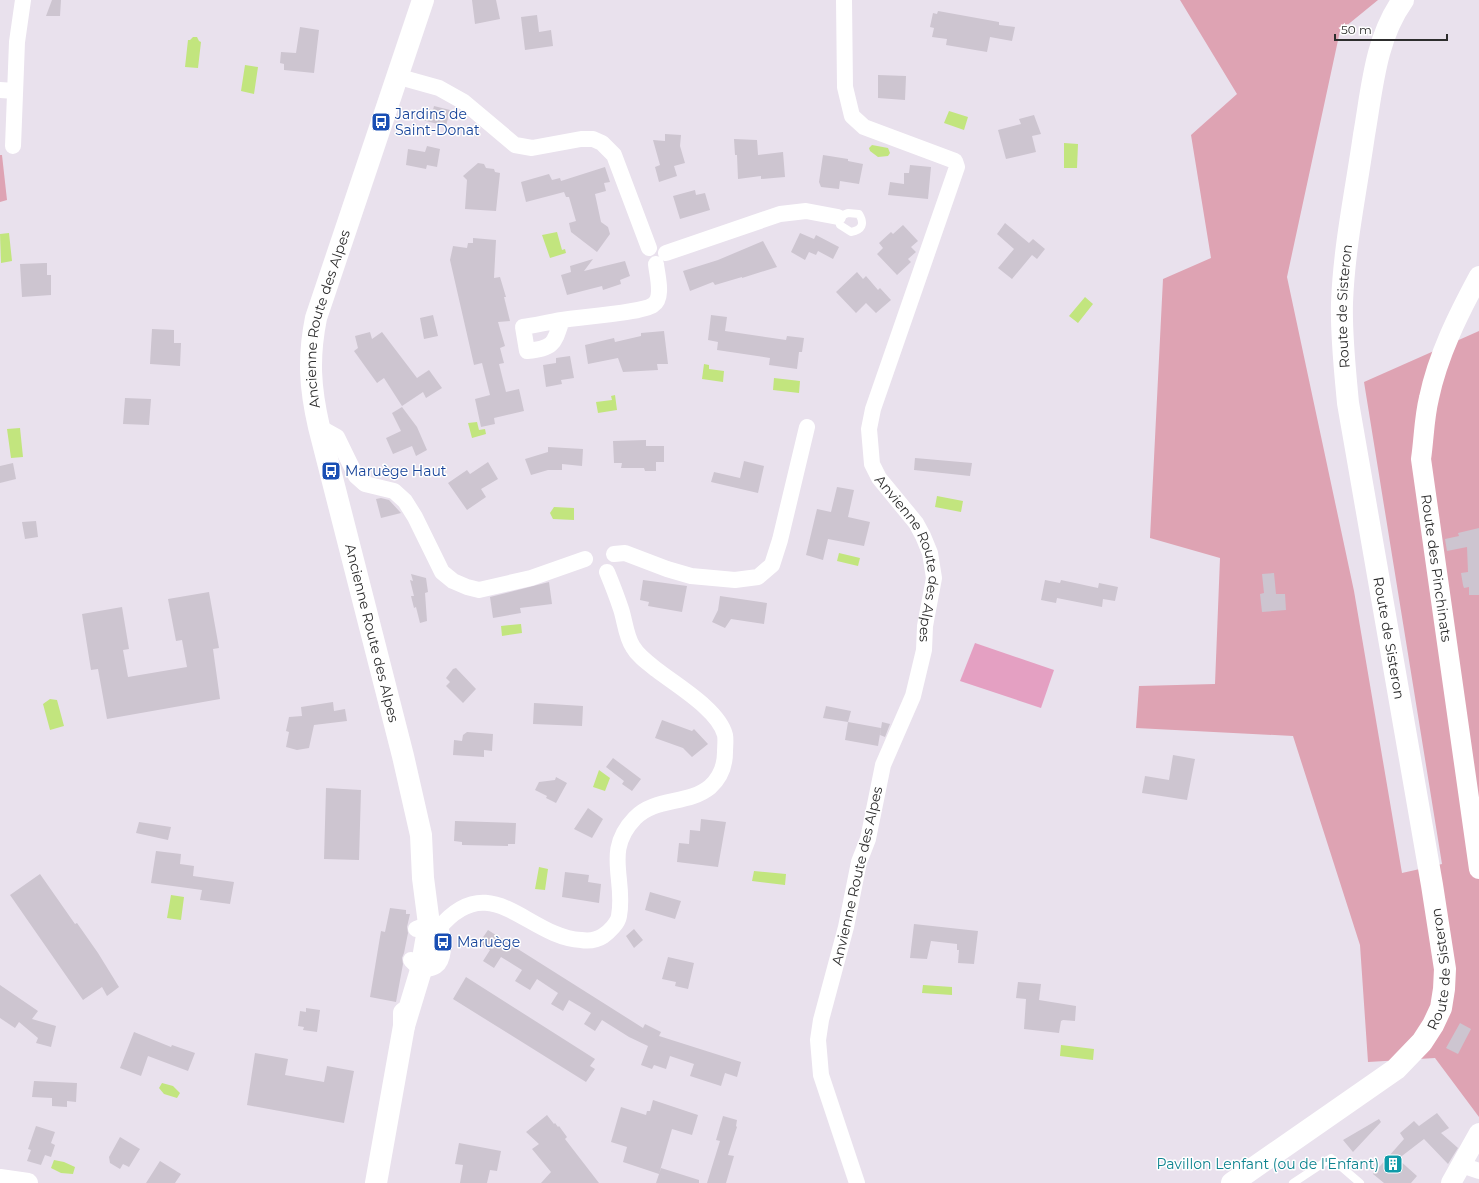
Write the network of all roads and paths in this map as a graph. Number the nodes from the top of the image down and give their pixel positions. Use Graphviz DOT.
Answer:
graph roads {
  1 [pos="23,0"];
  2 [pos="423,0"];
  3 [pos="844,0"];
  4 [pos="1403,0"];
  5 [pos="396,76"];
  6 [pos="8,90"];
  7 [pos="13,146"];
  8 [pos="838,217"];
  9 [pos="661,258"];
  10 [pos="1479,276"];
  11 [pos="562,320"];
  12 [pos="807,426"];
  13 [pos="319,427"];
  14 [pos="614,554"];
  15 [pos="585,559"];
  16 [pos="607,572"];
  17 [pos="1479,869"];
  18 [pos="428,927"];
  19 [pos="416,965"];
  20 [pos="1479,1133"];
  21 [pos="1470,1168"];
  22 [pos="0,1179"];
  23 [pos="28,1183"];
  24 [pos="376,1183"];
  25 [pos="857,1183"];
  26 [pos="1232,1183"];
  27 [pos="1293,1183"];
  28 [pos="1360,1183"];
  29 [pos="1451,1183"];
  1 -- 6 [label="street"];
  2 -- 5 [label="main road, Ancienne Route des Alpes"];
  3 -- 25 [label="street, Anvienne Route des Alpes"];
  4 -- 26 [label="main road, Route de Sisteron"];
  5 -- 9 [label="street"];
  5 -- 13 [label="main road, Ancienne Route des Alpes"];
  6 -- 7 [label="street"];
  8 -- 9 [label="street"];
  9 -- 11 [label="street"];
  10 -- 17 [label="street, Route des Pinchinats"];
  12 -- 14 [label="street"];
  13 -- 15 [label="street"];
  13 -- 18 [label="main road, Ancienne Route des Alpes"];
  16 -- 18 [label="street"];
  18 -- 19 [label="main road, Ancienne Route des Alpes"];
  18 -- 19 [label="street"];
  19 -- 24 [label="main road, Ancienne Route des Alpes"];
  20 -- 21 [label="street"];
  21 -- 29 [label="street"];
  22 -- 23 [label="street"];
  27 -- 28 [label="lane"];
}
